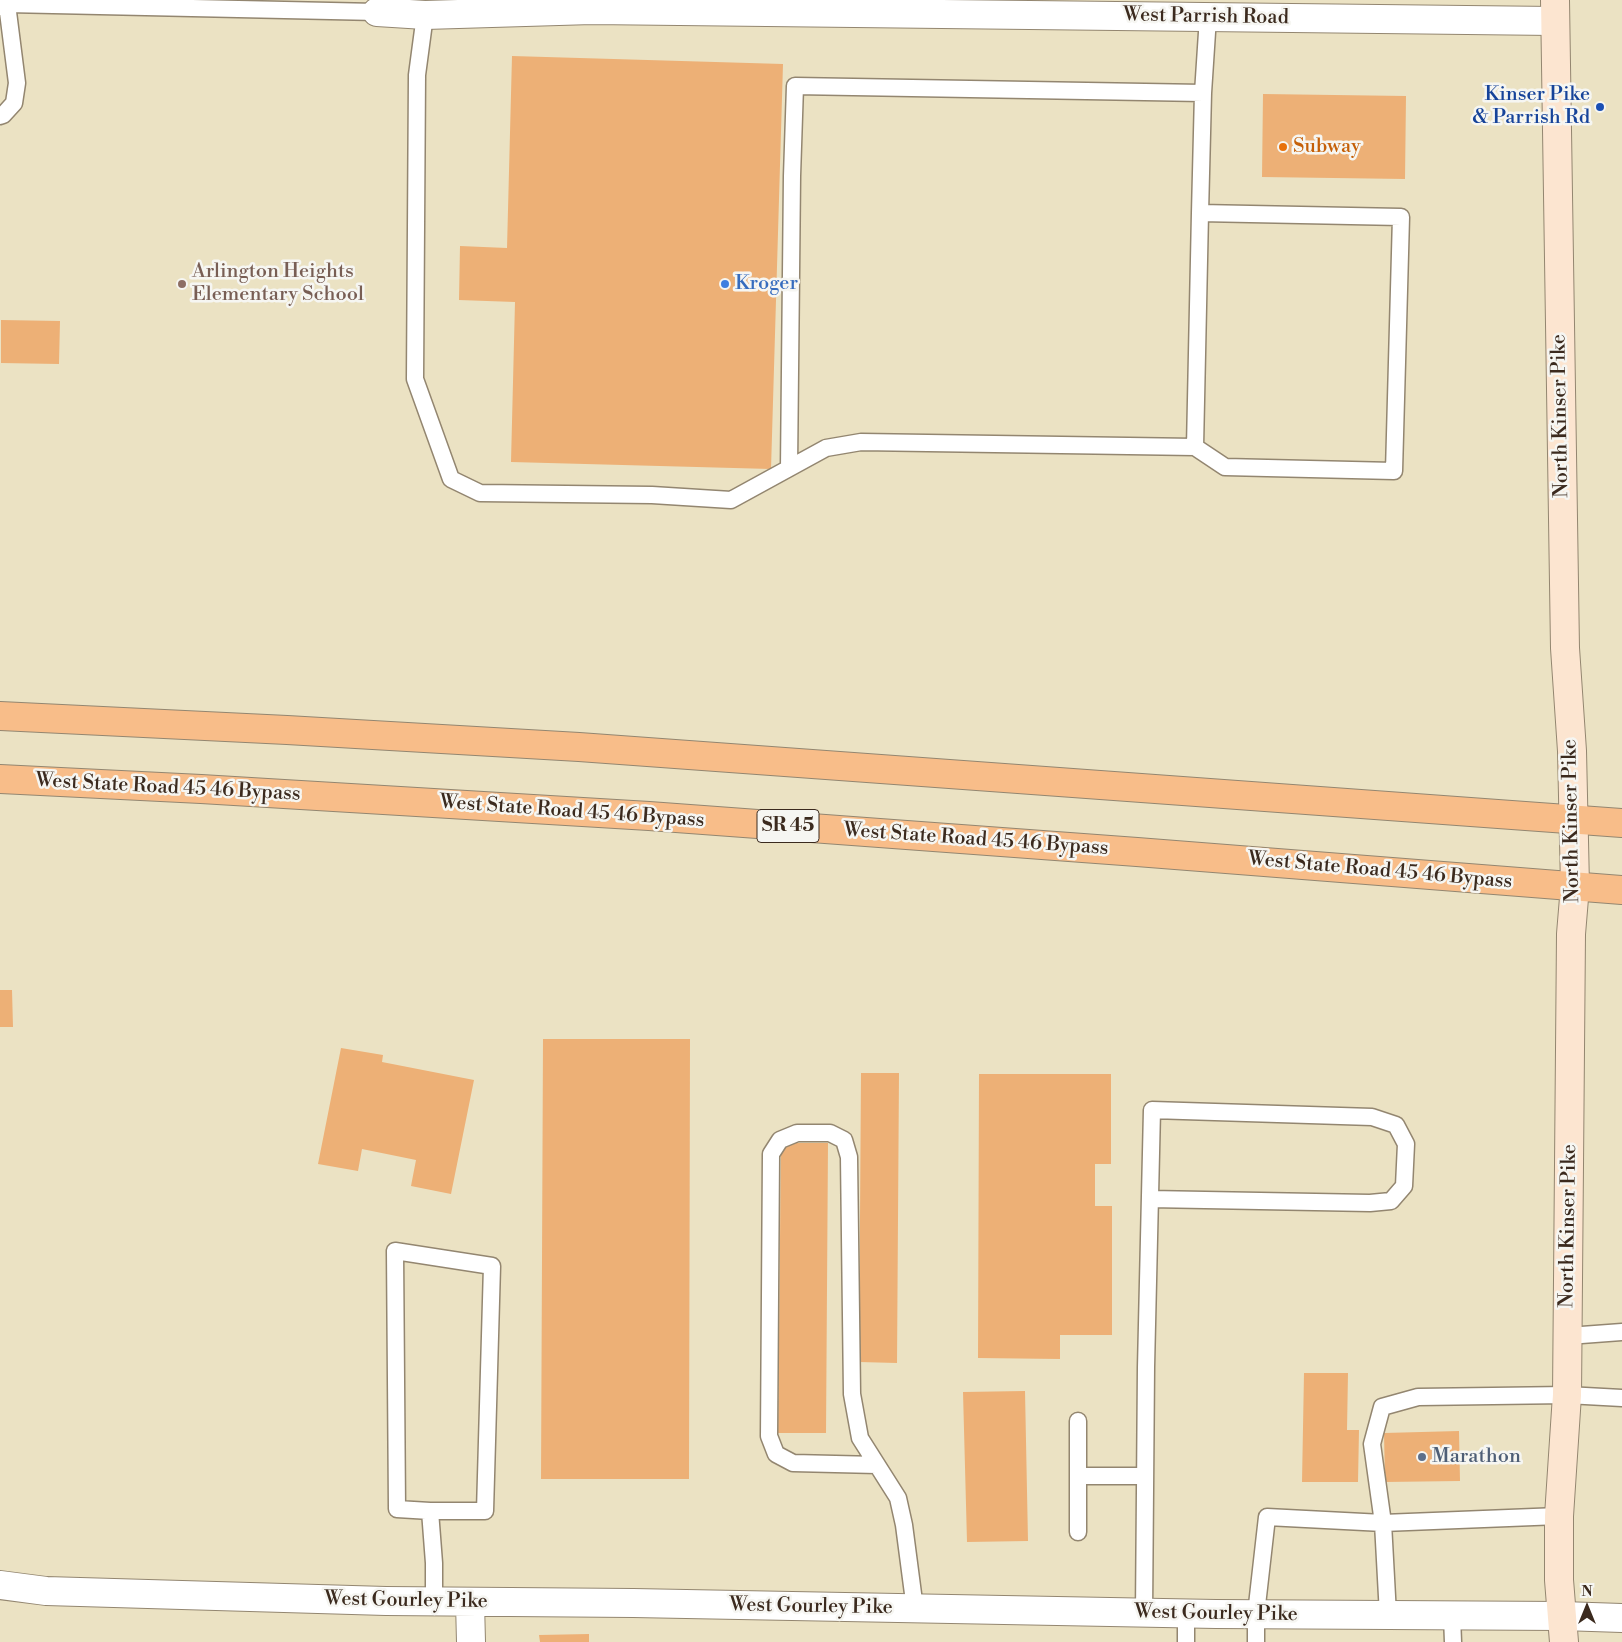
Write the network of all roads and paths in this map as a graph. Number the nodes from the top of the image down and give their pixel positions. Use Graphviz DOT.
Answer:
graph roads {
  1 [pos="4,4"];
  2 [pos="272,5"];
  3 [pos="592,5"];
  4 [pos="1554,10"];
  5 [pos="377,12"];
  6 [pos="425,15"];
  7 [pos="1208,17"];
  8 [pos="1203,93"];
  9 [pos="0,116"];
  10 [pos="1200,213"];
  11 [pos="1196,447"];
  12 [pos="788,468"];
  13 [pos="0,716"];
  14 [pos="0,779"];
  15 [pos="1572,820"];
  16 [pos="1622,823"];
  17 [pos="1575,886"];
  18 [pos="1622,890"];
  19 [pos="1150,1199"];
  20 [pos="1622,1332"];
  21 [pos="1568,1336"];
  22 [pos="1567,1395"];
  23 [pos="1622,1398"];
  24 [pos="1078,1421"];
  25 [pos="877,1465"];
  26 [pos="1078,1476"];
  27 [pos="1145,1476"];
  28 [pos="430,1511"];
  29 [pos="1559,1516"];
  30 [pos="1383,1523"];
  31 [pos="1078,1532"];
  32 [pos="0,1585"];
  33 [pos="434,1602"];
  34 [pos="470,1602"];
  35 [pos="916,1609"];
  36 [pos="1144,1613"];
  37 [pos="1186,1614"];
  38 [pos="1256,1614"];
  39 [pos="1388,1616"];
  40 [pos="1622,1618"];
  41 [pos="1452,1629"];
  42 [pos="1563,1629"];
  43 [pos="471,1642"];
  44 [pos="1186,1642"];
  45 [pos="1256,1642"];
  1 -- 2 [label="lane"];
  1 -- 9 [label="lane"];
  2 -- 5 [label="lane"];
  3 -- 6 [label="street, West Parrish Road"];
  3 -- 7 [label="street, West Parrish Road"];
  4 -- 7 [label="street, West Parrish Road"];
  4 -- 15 [label="street, North Kinser Pike"];
  5 -- 6 [label="street, West Parrish Road"];
  6 -- 12 [label="lane"];
  7 -- 8 [label="lane"];
  8 -- 10 [label="lane"];
  8 -- 12 [label="lane"];
  10 -- 11 [label="lane"];
  10 -- 11 [label="lane"];
  11 -- 12 [label="lane"];
  13 -- 15 [label="highway"];
  14 -- 17 [label="highway, West State Road 45 46 Bypass / SR 45"];
  15 -- 16 [label="highway"];
  15 -- 17 [label="street, North Kinser Pike"];
  17 -- 18 [label="highway, West State Road 45 46 Bypass / SR 45"];
  17 -- 21 [label="street, North Kinser Pike"];
  19 -- 19 [label="lane"];
  19 -- 27 [label="lane"];
  20 -- 21 [label="lane"];
  21 -- 22 [label="street, North Kinser Pike"];
  22 -- 23 [label="lane"];
  22 -- 29 [label="street, North Kinser Pike"];
  22 -- 30 [label="lane"];
  24 -- 26 [label="lane"];
  25 -- 25 [label="lane"];
  25 -- 35 [label="lane"];
  26 -- 27 [label="lane"];
  26 -- 31 [label="lane"];
  27 -- 36 [label="lane"];
  28 -- 28 [label="lane"];
  28 -- 33 [label="lane"];
  29 -- 30 [label="lane"];
  29 -- 42 [label="street, North Kinser Pike"];
  30 -- 38 [label="lane"];
  30 -- 39 [label="lane"];
  32 -- 33 [label="street, West Gourley Pike"];
  33 -- 34 [label="street, West Gourley Pike"];
  34 -- 35 [label="street, West Gourley Pike"];
  34 -- 43 [label="street"];
  35 -- 36 [label="street, West Gourley Pike"];
  36 -- 37 [label="street, West Gourley Pike"];
  37 -- 38 [label="street, West Gourley Pike"];
  37 -- 44 [label="lane"];
  38 -- 39 [label="street, West Gourley Pike"];
  38 -- 45 [label="lane"];
  39 -- 41 [label="street, West Gourley Pike"];
  40 -- 42 [label="street, West Gourley Pike"];
  41 -- 42 [label="street, West Gourley Pike"];
}
